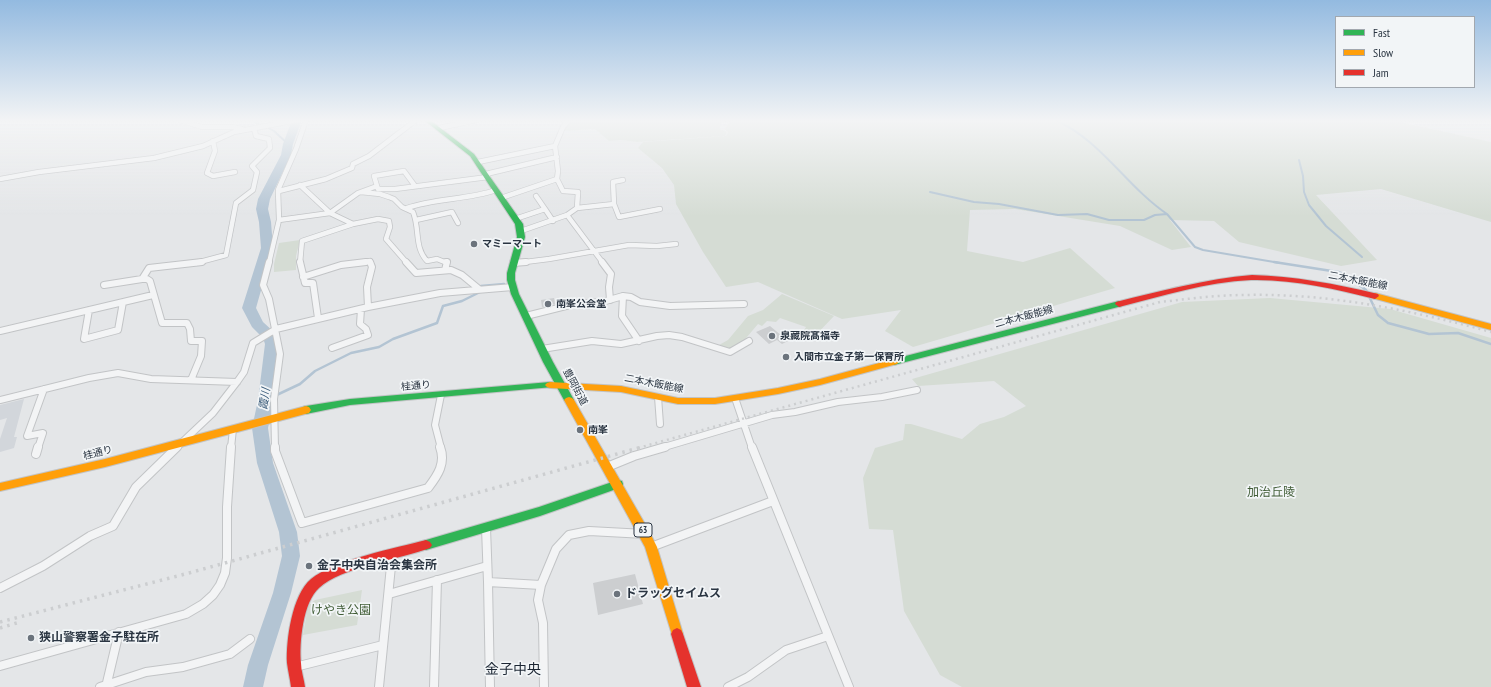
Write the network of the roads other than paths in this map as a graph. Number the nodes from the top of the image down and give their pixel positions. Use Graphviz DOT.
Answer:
graph roads {
  1 [pos="179,152"];
  2 [pos="215,152"];
  3 [pos="266,152"];
  4 [pos="295,152"];
  5 [pos="374,152"];
  6 [pos="470,152"];
  7 [pos="526,152"];
  8 [pos="556,152"];
  9 [pos="556,157"];
  10 [pos="478,162"];
  11 [pos="235,172"];
  12 [pos="487,176"];
  13 [pos="0,179"];
  14 [pos="557,179"];
  15 [pos="623,180"];
  16 [pos="300,185"];
  17 [pos="377,186"];
  18 [pos="415,186"];
  19 [pos="279,191"];
  20 [pos="360,192"];
  21 [pos="498,194"];
  22 [pos="536,196"];
  23 [pos="614,204"];
  24 [pos="407,208"];
  25 [pos="577,208"];
  26 [pos="545,209"];
  27 [pos="660,209"];
  28 [pos="330,213"];
  29 [pos="567,214"];
  30 [pos="515,219"];
  31 [pos="279,220"];
  32 [pos="416,220"];
  33 [pos="553,221"];
  34 [pos="458,223"];
  35 [pos="353,224"];
  36 [pos="521,231"];
  37 [pos="676,244"];
  38 [pos="595,252"];
  39 [pos="513,263"];
  40 [pos="444,270"];
  41 [pos="303,277"];
  42 [pos="142,279"];
  43 [pos="104,285"];
  44 [pos="513,286"];
  45 [pos="479,289"];
  46 [pos="153,295"];
  47 [pos="623,296"];
  48 [pos="610,300"];
  49 [pos="123,302"];
  50 [pos="744,304"];
  51 [pos="368,307"];
  52 [pos="361,308"];
  53 [pos="89,310"];
  54 [pos="526,316"];
  55 [pos="318,318"];
  56 [pos="1491,327"];
  57 [pos="276,329"];
  58 [pos="0,331"];
  59 [pos="639,341"];
  60 [pos="749,341"];
  61 [pos="332,348"];
  62 [pos="542,349"];
  63 [pos="191,380"];
  64 [pos="237,382"];
  65 [pos="562,386"];
  66 [pos="44,389"];
  67 [pos="917,390"];
  68 [pos="441,395"];
  69 [pos="658,397"];
  70 [pos="735,398"];
  71 [pos="0,400"];
  72 [pos="274,419"];
  73 [pos="743,423"];
  74 [pos="660,424"];
  75 [pos="233,429"];
  76 [pos="181,443"];
  77 [pos="36,454"];
  78 [pos="607,467"];
  79 [pos="618,484"];
  80 [pos="0,487"];
  81 [pos="773,502"];
  82 [pos="486,528"];
  83 [pos="645,534"];
  84 [pos="651,547"];
  85 [pos="392,556"];
  86 [pos="487,566"];
  87 [pos="437,580"];
  88 [pos="488,582"];
  89 [pos="541,585"];
  90 [pos="0,588"];
  91 [pos="389,594"];
  92 [pos="119,632"];
  93 [pos="828,636"];
  94 [pos="250,639"];
  95 [pos="383,645"];
  96 [pos="0,666"];
  97 [pos="295,667"];
  98 [pos="104,686"];
  99 [pos="298,687"];
  100 [pos="378,687"];
  101 [pos="434,687"];
  102 [pos="490,687"];
  103 [pos="544,687"];
  104 [pos="694,687"];
  105 [pos="728,687"];
  106 [pos="849,687"];
  1 -- 13 [label="street"];
  2 -- 11 [label="street"];
  3 -- 42 [label="street"];
  4 -- 19 [label="street"];
  5 -- 16 [label="street"];
  6 -- 10 [label="main road"];
  7 -- 10 [label="street"];
  8 -- 9 [label="street"];
  9 -- 12 [label="street"];
  9 -- 14 [label="street"];
  10 -- 12 [label="main road"];
  12 -- 18 [label="street"];
  12 -- 21 [label="main road"];
  14 -- 21 [label="street"];
  14 -- 25 [label="street"];
  15 -- 23 [label="street"];
  16 -- 19 [label="street"];
  16 -- 28 [label="street"];
  17 -- 18 [label="street"];
  17 -- 18 [label="street"];
  17 -- 20 [label="street"];
  19 -- 31 [label="street"];
  20 -- 24 [label="street"];
  20 -- 28 [label="street"];
  21 -- 24 [label="street"];
  21 -- 30 [label="main road"];
  22 -- 26 [label="street"];
  23 -- 25 [label="street"];
  23 -- 27 [label="street"];
  24 -- 32 [label="street"];
  25 -- 29 [label="street"];
  26 -- 30 [label="street"];
  26 -- 33 [label="street"];
  28 -- 31 [label="street"];
  28 -- 35 [label="street"];
  29 -- 33 [label="street"];
  29 -- 38 [label="street"];
  30 -- 36 [label="main road"];
  31 -- 57 [label="street"];
  32 -- 34 [label="street"];
  32 -- 40 [label="street"];
  33 -- 36 [label="street"];
  35 -- 40 [label="street"];
  35 -- 41 [label="street"];
  36 -- 39 [label="main road, 豊岡街道 / 63"];
  37 -- 38 [label="street"];
  38 -- 39 [label="street"];
  38 -- 48 [label="street"];
  39 -- 44 [label="main road, 豊岡街道 / 63"];
  40 -- 45 [label="street"];
  41 -- 51 [label="street"];
  41 -- 55 [label="street"];
  42 -- 43 [label="street"];
  42 -- 46 [label="street"];
  44 -- 45 [label="street"];
  44 -- 54 [label="main road, 豊岡街道 / 63"];
  45 -- 51 [label="street"];
  46 -- 49 [label="street"];
  46 -- 63 [label="street"];
  47 -- 48 [label="street"];
  47 -- 50 [label="street"];
  47 -- 59 [label="street"];
  48 -- 54 [label="street"];
  49 -- 53 [label="street"];
  49 -- 53 [label="street"];
  51 -- 52 [label="street"];
  52 -- 55 [label="street"];
  52 -- 61 [label="street"];
  53 -- 58 [label="street"];
  54 -- 62 [label="main road, 豊岡街道 / 63"];
  55 -- 57 [label="street"];
  56 -- 70 [label="main road, 二本木飯能線"];
  57 -- 64 [label="street"];
  57 -- 72 [label="street"];
  59 -- 60 [label="street"];
  59 -- 62 [label="street"];
  62 -- 65 [label="main road, 豊岡街道 / 63"];
  63 -- 64 [label="street"];
  63 -- 66 [label="street"];
  64 -- 76 [label="street"];
  65 -- 68 [label="main road, 桂通り"];
  65 -- 69 [label="main road, 二本木飯能線"];
  65 -- 78 [label="main road, 豊岡街道 / 63"];
  66 -- 71 [label="street"];
  66 -- 77 [label="street"];
  67 -- 73 [label="street"];
  68 -- 72 [label="main road, 桂通り"];
  68 -- 72 [label="street"];
  69 -- 70 [label="main road, 二本木飯能線"];
  69 -- 74 [label="street"];
  70 -- 73 [label="street"];
  72 -- 75 [label="main road, 桂通り"];
  73 -- 78 [label="street"];
  73 -- 81 [label="street"];
  75 -- 76 [label="main road, 桂通り"];
  75 -- 92 [label="street"];
  76 -- 80 [label="main road, 桂通り"];
  76 -- 90 [label="street"];
  78 -- 79 [label="main road, 豊岡街道 / 63"];
  79 -- 82 [label="main road"];
  79 -- 83 [label="main road, 豊岡街道 / 63"];
  81 -- 84 [label="street"];
  81 -- 93 [label="street"];
  82 -- 85 [label="main road"];
  82 -- 86 [label="street"];
  83 -- 84 [label="main road, 豊岡街道 / 63"];
  83 -- 89 [label="street"];
  84 -- 104 [label="main road, 豊岡街道 / 63"];
  85 -- 91 [label="street"];
  85 -- 97 [label="main road"];
  86 -- 87 [label="street"];
  86 -- 88 [label="street"];
  87 -- 91 [label="street"];
  87 -- 101 [label="street"];
  88 -- 89 [label="street"];
  88 -- 102 [label="street"];
  89 -- 103 [label="street"];
  91 -- 95 [label="street"];
  92 -- 96 [label="street"];
  92 -- 98 [label="street"];
  93 -- 105 [label="street"];
  93 -- 106 [label="street"];
  94 -- 98 [label="street"];
  95 -- 97 [label="street"];
  95 -- 100 [label="street"];
  97 -- 99 [label="main road"];
}
